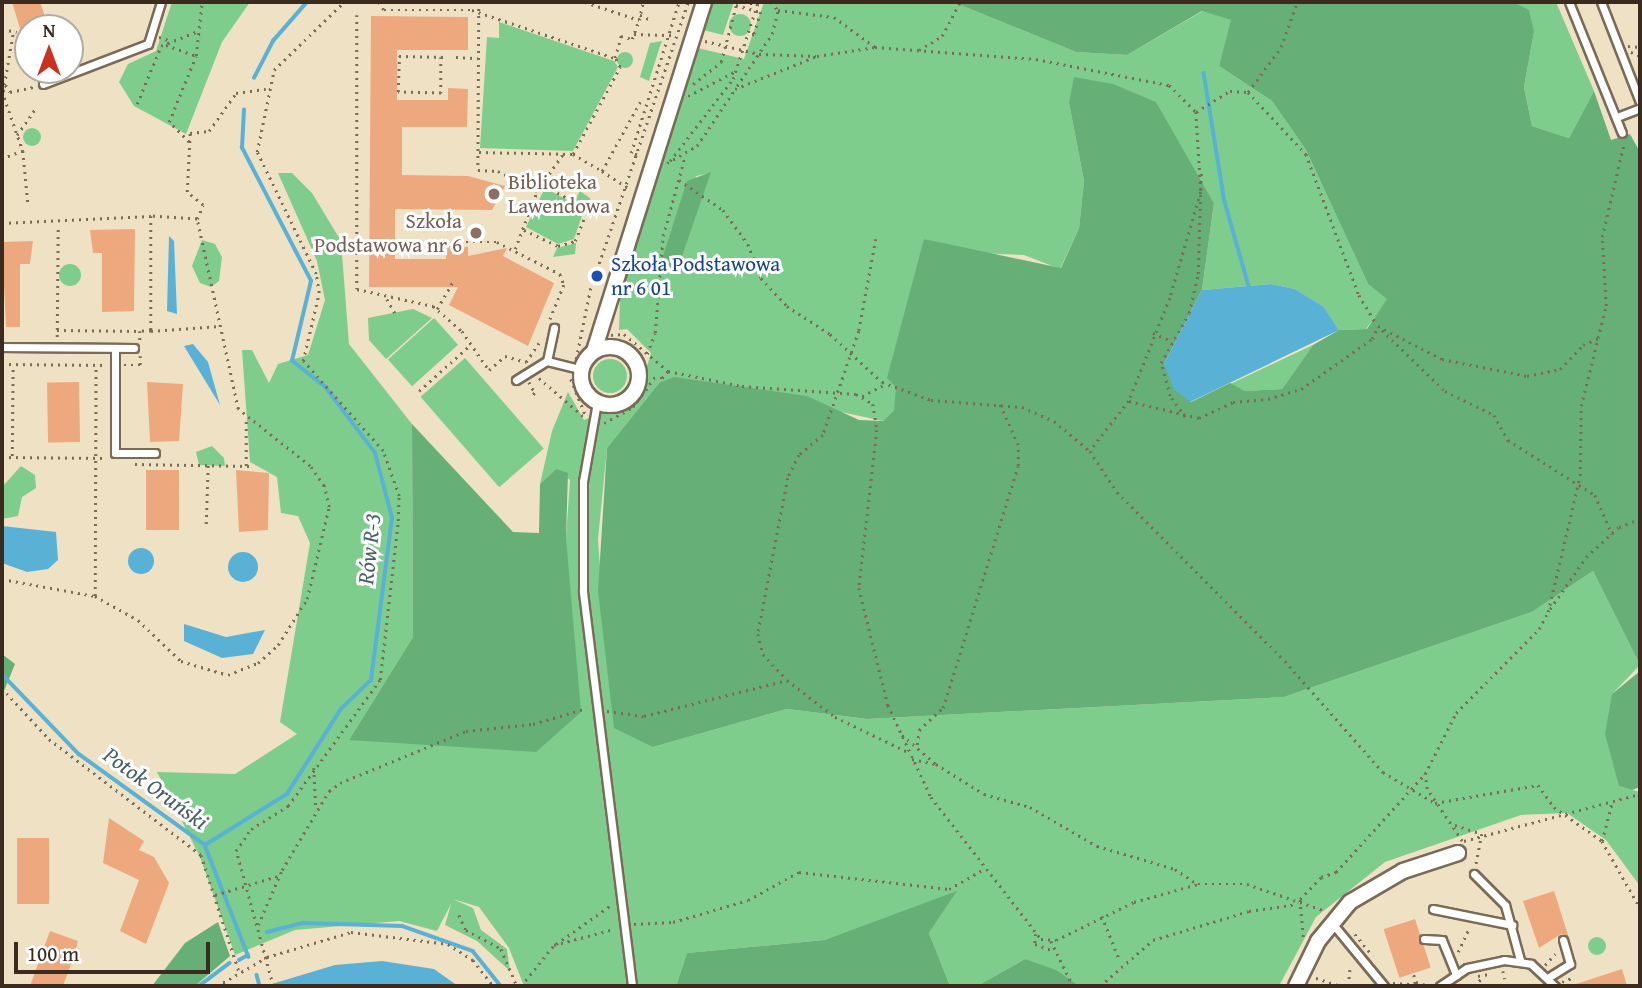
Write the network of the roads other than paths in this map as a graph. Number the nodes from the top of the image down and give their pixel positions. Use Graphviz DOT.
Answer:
graph roads {
  1 [pos="161,2"];
  2 [pos="704,2"];
  3 [pos="1570,2"];
  4 [pos="1601,2"];
  5 [pos="84,68"];
  6 [pos="1640,102"];
  7 [pos="1640,108"];
  8 [pos="1617,117"];
  9 [pos="1622,132"];
  10 [pos="607,317"];
  11 [pos="550,327"];
  12 [pos="614,341"];
  13 [pos="2,347"];
  14 [pos="115,348"];
  15 [pos="137,348"];
  16 [pos="594,352"];
  17 [pos="547,361"];
  18 [pos="577,372"];
  19 [pos="516,380"];
  20 [pos="597,402"];
  21 [pos="155,453"];
  22 [pos="1460,847"];
  23 [pos="1477,877"];
  24 [pos="1433,909"];
  25 [pos="1328,916"];
  26 [pos="1512,925"];
  27 [pos="1424,939"];
  28 [pos="1563,940"];
  29 [pos="1520,960"];
  30 [pos="1456,975"];
  31 [pos="1551,976"];
  32 [pos="1387,984"];
  33 [pos="1557,984"];
  34 [pos="1445,985"];
  35 [pos="632,986"];
  36 [pos="1296,986"];
  1 -- 5 [label="lane"];
  2 -- 10 [label="street"];
  3 -- 8 [label="lane"];
  4 -- 6 [label="lane"];
  7 -- 8 [label="lane"];
  8 -- 9 [label="lane"];
  10 -- 12 [label="street"];
  10 -- 16 [label="street"];
  11 -- 17 [label="lane"];
  12 -- 16 [label="street"];
  12 -- 20 [label="street"];
  13 -- 14 [label="lane"];
  14 -- 15 [label="lane"];
  14 -- 21 [label="lane"];
  16 -- 18 [label="street"];
  17 -- 18 [label="lane"];
  17 -- 19 [label="lane"];
  18 -- 20 [label="street"];
  20 -- 35 [label="lane"];
  22 -- 25 [label="street"];
  23 -- 26 [label="lane"];
  24 -- 26 [label="lane"];
  25 -- 32 [label="lane"];
  25 -- 36 [label="street"];
  26 -- 29 [label="lane"];
  27 -- 30 [label="lane"];
  28 -- 31 [label="lane"];
  29 -- 30 [label="lane"];
  29 -- 31 [label="lane"];
  30 -- 34 [label="lane"];
  31 -- 33 [label="lane"];
}
